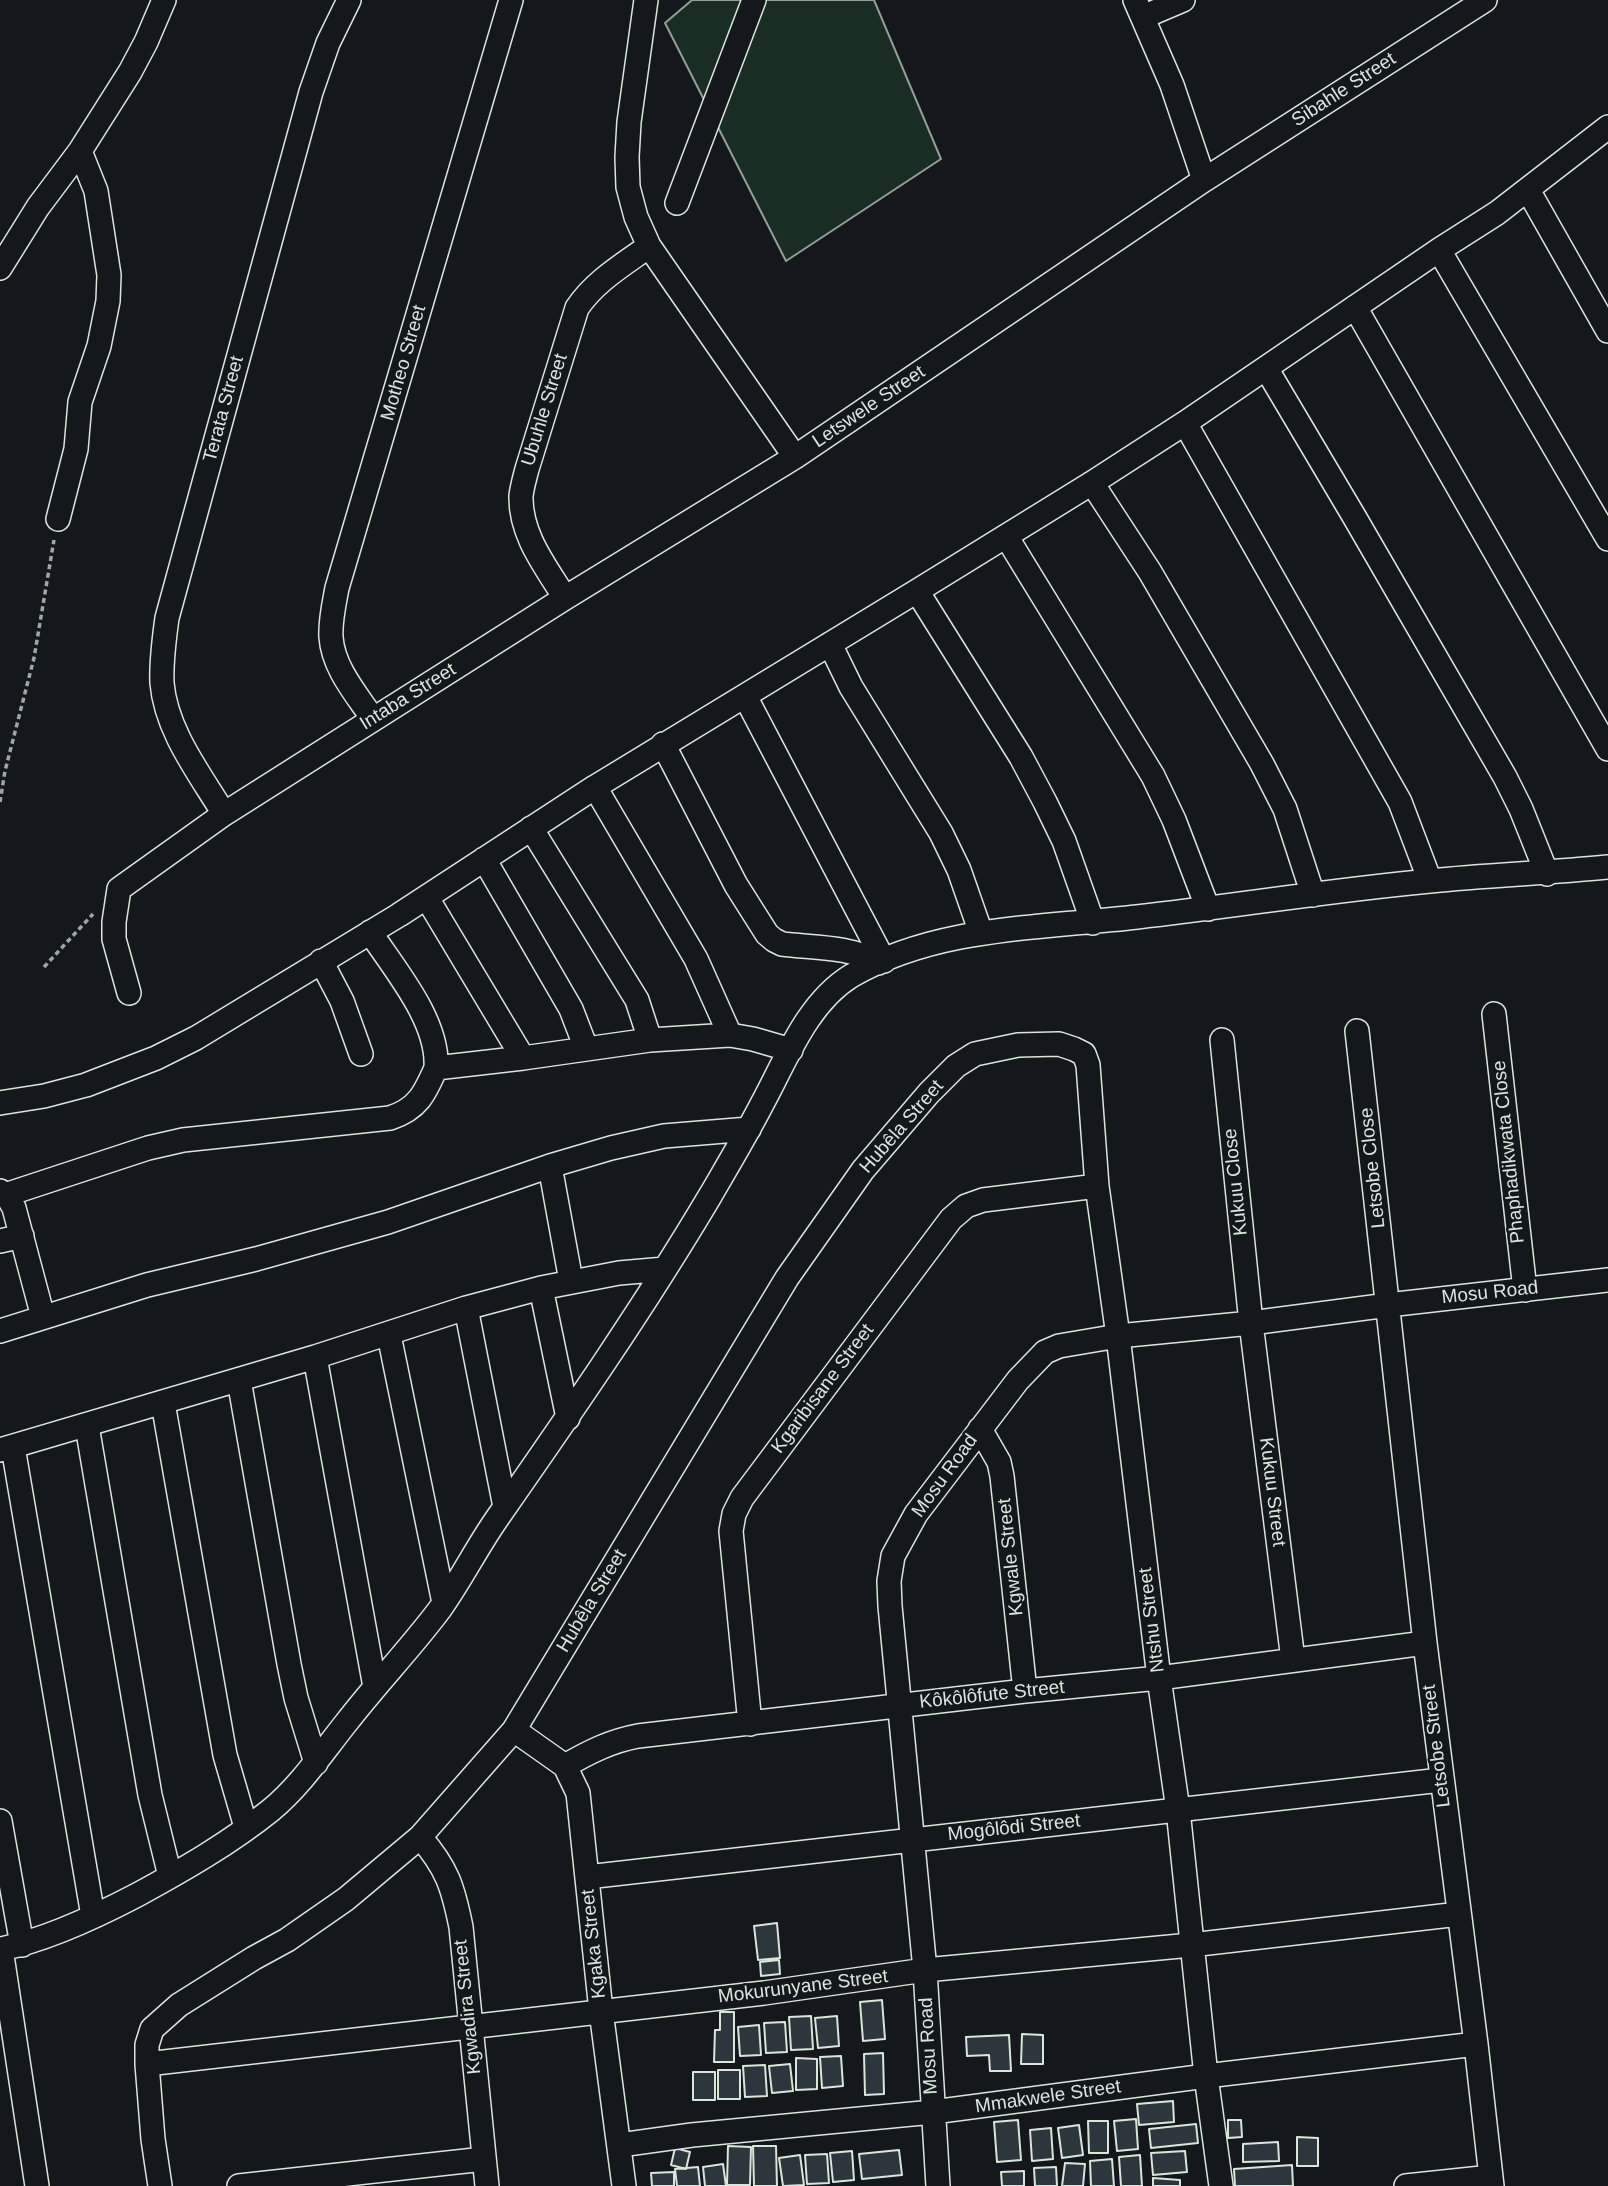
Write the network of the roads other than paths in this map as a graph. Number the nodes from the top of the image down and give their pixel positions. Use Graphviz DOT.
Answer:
graph roads {
  1 [pos="164,0"];
  2 [pos="349,0"];
  3 [pos="511,0"];
  4 [pos="646,0"];
  5 [pos="754,0"];
  6 [pos="1183,0"];
  7 [pos="1485,0"];
  8 [pos="1139,8"];
  9 [pos="1608,127"];
  10 [pos="80,151"];
  11 [pos="1204,180"];
  12 [pos="1528,190"];
  13 [pos="677,203"];
  14 [pos="649,246"];
  15 [pos="1439,250"];
  16 [pos="0,268"];
  17 [pos="1355,307"];
  18 [pos="1608,331"];
  19 [pos="1266,368"];
  20 [pos="1185,423"];
  21 [pos="795,457"];
  22 [pos="1092,483"];
  23 [pos="58,520"];
  24 [pos="1006,536"];
  25 [pos="1608,539"];
  26 [pos="917,591"];
  27 [pos="565,598"];
  28 [pos="830,644"];
  29 [pos="745,696"];
  30 [pos="373,719"];
  31 [pos="663,744"];
  32 [pos="1608,749"];
  33 [pos="595,787"];
  34 [pos="224,814"];
  35 [pos="531,828"];
  36 [pos="484,859"];
  37 [pos="1608,867"];
  38 [pos="1547,874"];
  39 [pos="1430,881"];
  40 [pos="1313,895"];
  41 [pos="427,898"];
  42 [pos="1208,909"];
  43 [pos="1093,923"];
  44 [pos="370,932"];
  45 [pos="981,933"];
  46 [pos="321,961"];
  47 [pos="881,962"];
  48 [pos="128,993"];
  49 [pos="1494,1014"];
  50 [pos="1357,1031"];
  51 [pos="730,1035"];
  52 [pos="650,1040"];
  53 [pos="1222,1040"];
  54 [pos="586,1048"];
  55 [pos="791,1050"];
  56 [pos="361,1054"];
  57 [pos="1084,1054"];
  58 [pos="523,1058"];
  59 [pos="436,1068"];
  60 [pos="0,1103"];
  61 [pos="749,1129"];
  62 [pos="550,1166"];
  63 [pos="1097,1186"];
  64 [pos="3,1193"];
  65 [pos="11,1238"];
  66 [pos="665,1269"];
  67 [pos="1608,1280"];
  68 [pos="571,1281"];
  69 [pos="541,1288"];
  70 [pos="1525,1290"];
  71 [pos="1388,1305"];
  72 [pos="466,1308"];
  73 [pos="43,1317"];
  74 [pos="1251,1323"];
  75 [pos="0,1331"];
  76 [pos="389,1335"];
  77 [pos="1118,1336"];
  78 [pos="315,1357"];
  79 [pos="239,1380"];
  80 [pos="163,1403"];
  81 [pos="568,1418"];
  82 [pos="87,1426"];
  83 [pos="980,1429"];
  84 [pos="6,1449"];
  85 [pos="505,1507"];
  86 [pos="444,1603"];
  87 [pos="1425,1643"];
  88 [pos="1293,1660"];
  89 [pos="1159,1678"];
  90 [pos="375,1687"];
  91 [pos="1025,1691"];
  92 [pos="898,1706"];
  93 [pos="750,1724"];
  94 [pos="514,1730"];
  95 [pos="316,1763"];
  96 [pos="565,1766"];
  97 [pos="1441,1780"];
  98 [pos="1178,1810"];
  99 [pos="0,1821"];
  100 [pos="246,1828"];
  101 [pos="420,1837"];
  102 [pos="912,1839"];
  103 [pos="170,1876"];
  104 [pos="587,1877"];
  105 [pos="1459,1914"];
  106 [pos="93,1916"];
  107 [pos="1191,1944"];
  108 [pos="8,1948"];
  109 [pos="925,1970"];
  110 [pos="601,2011"];
  111 [pos="470,2028"];
  112 [pos="1476,2045"];
  113 [pos="147,2064"];
  114 [pos="1206,2076"];
  115 [pos="933,2112"];
  116 [pos="620,2145"];
  117 [pos="484,2159"];
  118 [pos="1491,2181"];
  119 [pos="37,2186"];
  120 [pos="160,2186"];
  121 [pos="239,2186"];
  122 [pos="487,2186"];
  123 [pos="624,2186"];
  124 [pos="939,2186"];
  125 [pos="1221,2186"];
  126 [pos="1406,2186"];
  1 -- 10 [label="street"];
  2 -- 34 [label="street, Terata Street"];
  3 -- 30 [label="street, Motheo Street"];
  4 -- 14 [label="street, Letswele Street"];
  5 -- 13 [label="street"];
  6 -- 8 [label="street"];
  7 -- 11 [label="street, Sibahle Street"];
  8 -- 11 [label="street"];
  9 -- 12 [label="street"];
  10 -- 16 [label="street"];
  10 -- 23 [label="street"];
  11 -- 21 [label="street, Letswele Street"];
  12 -- 15 [label="street"];
  12 -- 18 [label="street"];
  14 -- 21 [label="street, Letswele Street"];
  14 -- 27 [label="street, Ubuhle Street"];
  15 -- 17 [label="street"];
  15 -- 25 [label="street"];
  17 -- 19 [label="street"];
  17 -- 32 [label="street"];
  19 -- 20 [label="street"];
  19 -- 38 [label="street"];
  20 -- 22 [label="street"];
  20 -- 39 [label="street"];
  21 -- 27 [label="street, Intaba Street"];
  22 -- 24 [label="street"];
  22 -- 40 [label="street"];
  24 -- 26 [label="street"];
  24 -- 42 [label="street"];
  26 -- 28 [label="street"];
  26 -- 43 [label="street"];
  27 -- 30 [label="street, Intaba Street"];
  28 -- 29 [label="street"];
  28 -- 45 [label="street"];
  29 -- 31 [label="street"];
  29 -- 47 [label="street"];
  30 -- 34 [label="street, Intaba Street"];
  31 -- 33 [label="street"];
  31 -- 47 [label="street"];
  33 -- 35 [label="street"];
  33 -- 51 [label="street"];
  34 -- 48 [label="street, Intaba Street"];
  35 -- 36 [label="street"];
  35 -- 52 [label="street"];
  36 -- 41 [label="street"];
  36 -- 54 [label="street"];
  37 -- 38 [label="street"];
  38 -- 39 [label="street"];
  39 -- 40 [label="street"];
  40 -- 42 [label="street"];
  41 -- 44 [label="street"];
  41 -- 58 [label="street"];
  42 -- 43 [label="street"];
  43 -- 45 [label="street"];
  44 -- 46 [label="street"];
  44 -- 59 [label="street"];
  45 -- 47 [label="street"];
  46 -- 56 [label="street"];
  46 -- 60 [label="street"];
  47 -- 55 [label="street"];
  49 -- 70 [label="street, Phaphadikwata Close"];
  50 -- 71 [label="street, Letsobe Close"];
  51 -- 52 [label="street"];
  51 -- 55 [label="street"];
  52 -- 54 [label="street"];
  53 -- 74 [label="street, Kukuu Close"];
  54 -- 58 [label="street"];
  55 -- 61 [label="street"];
  57 -- 63 [label="street, Ntshu Street"];
  57 -- 94 [label="street, Hubêla Street"];
  58 -- 59 [label="street"];
  59 -- 64 [label="street"];
  61 -- 62 [label="street"];
  61 -- 66 [label="street"];
  62 -- 68 [label="street"];
  62 -- 73 [label="street"];
  63 -- 77 [label="street, Ntshu Street"];
  63 -- 93 [label="street, Kgaribisane Street"];
  64 -- 65 [label="street"];
  65 -- 73 [label="street"];
  66 -- 68 [label="street"];
  66 -- 81 [label="street"];
  67 -- 70 [label="street, Mosu Road"];
  68 -- 69 [label="street"];
  69 -- 72 [label="street"];
  69 -- 81 [label="street"];
  70 -- 71 [label="street, Mosu Road"];
  71 -- 74 [label="street, Mosu Road"];
  71 -- 87 [label="street, Letsobe Street"];
  72 -- 76 [label="street"];
  72 -- 85 [label="street"];
  73 -- 75 [label="street"];
  74 -- 77 [label="street, Mosu Road"];
  74 -- 88 [label="street, Kukuu Street"];
  76 -- 78 [label="street"];
  76 -- 86 [label="street"];
  77 -- 83 [label="street, Mosu Road"];
  77 -- 89 [label="street, Ntshu Street"];
  78 -- 79 [label="street"];
  78 -- 90 [label="street"];
  79 -- 80 [label="street"];
  79 -- 95 [label="street"];
  80 -- 82 [label="street"];
  80 -- 100 [label="street"];
  81 -- 85 [label="street"];
  82 -- 84 [label="street"];
  82 -- 103 [label="street"];
  83 -- 91 [label="street, Kgwale Street"];
  83 -- 92 [label="street, Mosu Road"];
  84 -- 106 [label="street"];
  85 -- 86 [label="street"];
  86 -- 90 [label="street"];
  87 -- 88 [label="street, Kôkôlôfute Street"];
  87 -- 97 [label="street, Letsobe Street"];
  88 -- 89 [label="street, Kôkôlôfute Street"];
  89 -- 91 [label="street, Kôkôlôfute Street"];
  89 -- 98 [label="street, Ntshu Street"];
  90 -- 95 [label="street"];
  91 -- 92 [label="street, Kôkôlôfute Street"];
  92 -- 93 [label="street, Kôkôlôfute Street"];
  92 -- 102 [label="street, Mosu Road"];
  93 -- 96 [label="street, Kôkôlôfute Street"];
  94 -- 96 [label="street"];
  94 -- 101 [label="street, Hubêla Street"];
  95 -- 100 [label="street"];
  96 -- 104 [label="street, Kgaka Street"];
  97 -- 98 [label="street, Mogôlôdi Street"];
  97 -- 105 [label="street, Letsobe Street"];
  98 -- 102 [label="street, Mogôlôdi Street"];
  98 -- 107 [label="street, Ntshu Street"];
  99 -- 108 [label="street"];
  100 -- 103 [label="street"];
  101 -- 111 [label="street, Kgwadira Street"];
  101 -- 113 [label="street, Hubêla Street"];
  102 -- 104 [label="street, Mogôlôdi Street"];
  102 -- 109 [label="street, Mosu Road"];
  103 -- 106 [label="street"];
  104 -- 110 [label="street, Kgaka Street"];
  105 -- 107 [label="street, Mokurunyane Street"];
  105 -- 112 [label="street, Letsobe Street"];
  106 -- 108 [label="street"];
  107 -- 109 [label="street, Mokurunyane Street"];
  107 -- 114 [label="street, Ntshu Street"];
  108 -- 119 [label="street"];
  109 -- 110 [label="street, Mokurunyane Street"];
  109 -- 115 [label="street, Mosu Road"];
  110 -- 111 [label="street, Mokurunyane Street"];
  110 -- 116 [label="street, Kgaka Street"];
  111 -- 113 [label="street, Mokurunyane Street"];
  111 -- 117 [label="street, Kgwadira Street"];
  112 -- 114 [label="street, Mmakwele Street"];
  112 -- 118 [label="street, Letsobe Street"];
  113 -- 120 [label="street, Hubêla Street"];
  114 -- 115 [label="street, Mmakwele Street"];
  114 -- 125 [label="street, Ntshu Street"];
  115 -- 116 [label="street, Mmakwele Street"];
  115 -- 124 [label="street, Mosu Road"];
  116 -- 123 [label="street, Kgaka Street"];
  117 -- 121 [label="street"];
  117 -- 122 [label="street, Kgwadira Street"];
  118 -- 126 [label="street"];
}
